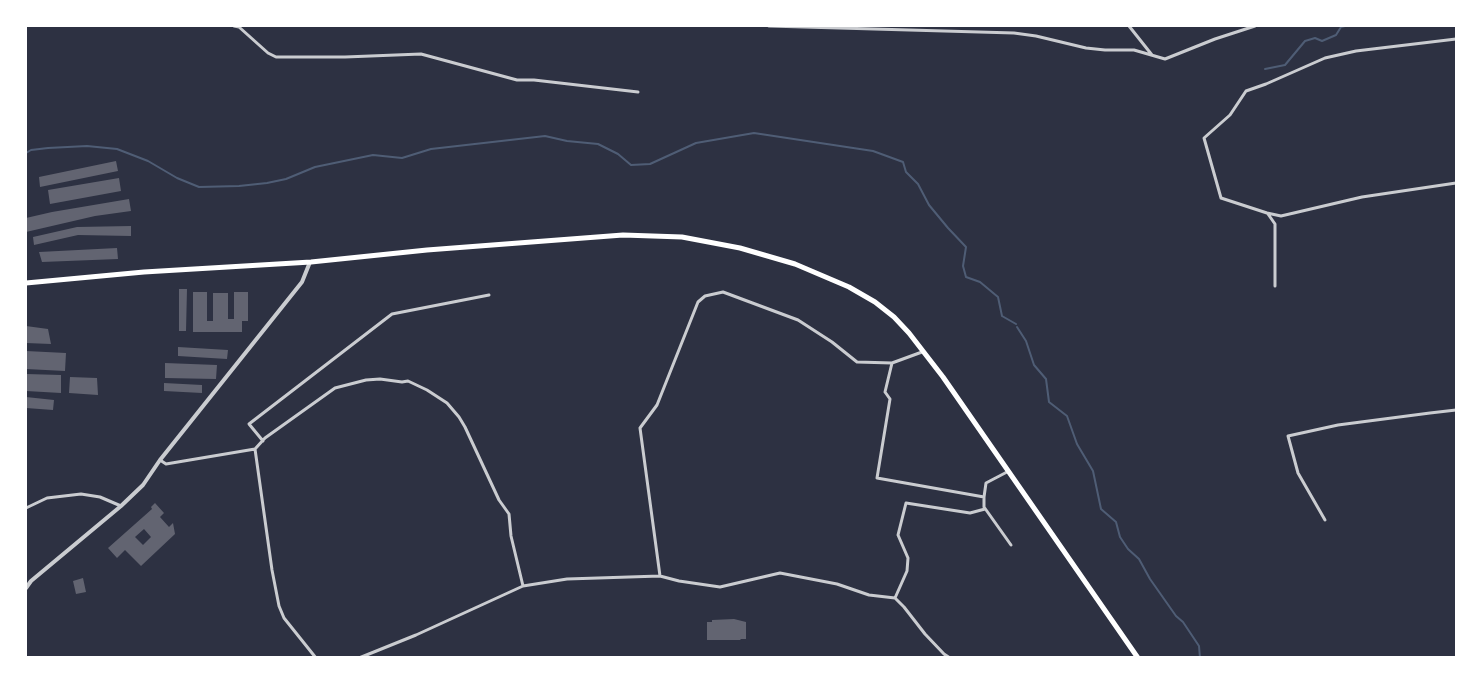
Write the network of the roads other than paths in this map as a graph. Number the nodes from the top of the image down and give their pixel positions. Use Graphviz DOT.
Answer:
graph roads {
  1 [pos="234,26"];
  2 [pos="769,26"];
  3 [pos="1129,26"];
  4 [pos="1256,26"];
  5 [pos="1456,39"];
  6 [pos="1153,56"];
  7 [pos="638,92"];
  8 [pos="1456,183"];
  9 [pos="1267,213"];
  10 [pos="311,262"];
  11 [pos="26,283"];
  12 [pos="1275,286"];
  13 [pos="489,295"];
  14 [pos="924,351"];
  15 [pos="892,363"];
  16 [pos="1456,410"];
  17 [pos="263,441"];
  18 [pos="255,449"];
  19 [pos="160,460"];
  20 [pos="1009,471"];
  21 [pos="984,497"];
  22 [pos="122,506"];
  23 [pos="26,508"];
  24 [pos="986,509"];
  25 [pos="1324,520"];
  26 [pos="1011,545"];
  27 [pos="660,576"];
  28 [pos="523,586"];
  29 [pos="26,588"];
  30 [pos="895,598"];
  31 [pos="316,657"];
  32 [pos="359,657"];
  33 [pos="950,657"];
  34 [pos="1138,657"];
  1 -- 7 [label="street"];
  2 -- 6 [label="street"];
  3 -- 6 [label="street"];
  4 -- 6 [label="street"];
  5 -- 9 [label="street"];
  8 -- 9 [label="street"];
  9 -- 12 [label="street"];
  10 -- 11 [label="main road"];
  10 -- 14 [label="main road"];
  10 -- 19 [label="street"];
  13 -- 17 [label="street"];
  14 -- 15 [label="street"];
  14 -- 20 [label="main road"];
  15 -- 21 [label="street"];
  15 -- 27 [label="street"];
  16 -- 25 [label="street"];
  17 -- 18 [label="street"];
  17 -- 28 [label="street"];
  18 -- 19 [label="street"];
  18 -- 31 [label="street"];
  19 -- 22 [label="street"];
  20 -- 21 [label="street"];
  20 -- 34 [label="main road"];
  21 -- 24 [label="street"];
  22 -- 23 [label="street"];
  22 -- 29 [label="street"];
  24 -- 26 [label="street"];
  24 -- 30 [label="street"];
  27 -- 28 [label="street"];
  27 -- 30 [label="street"];
  28 -- 32 [label="street"];
  30 -- 33 [label="street"];
}
